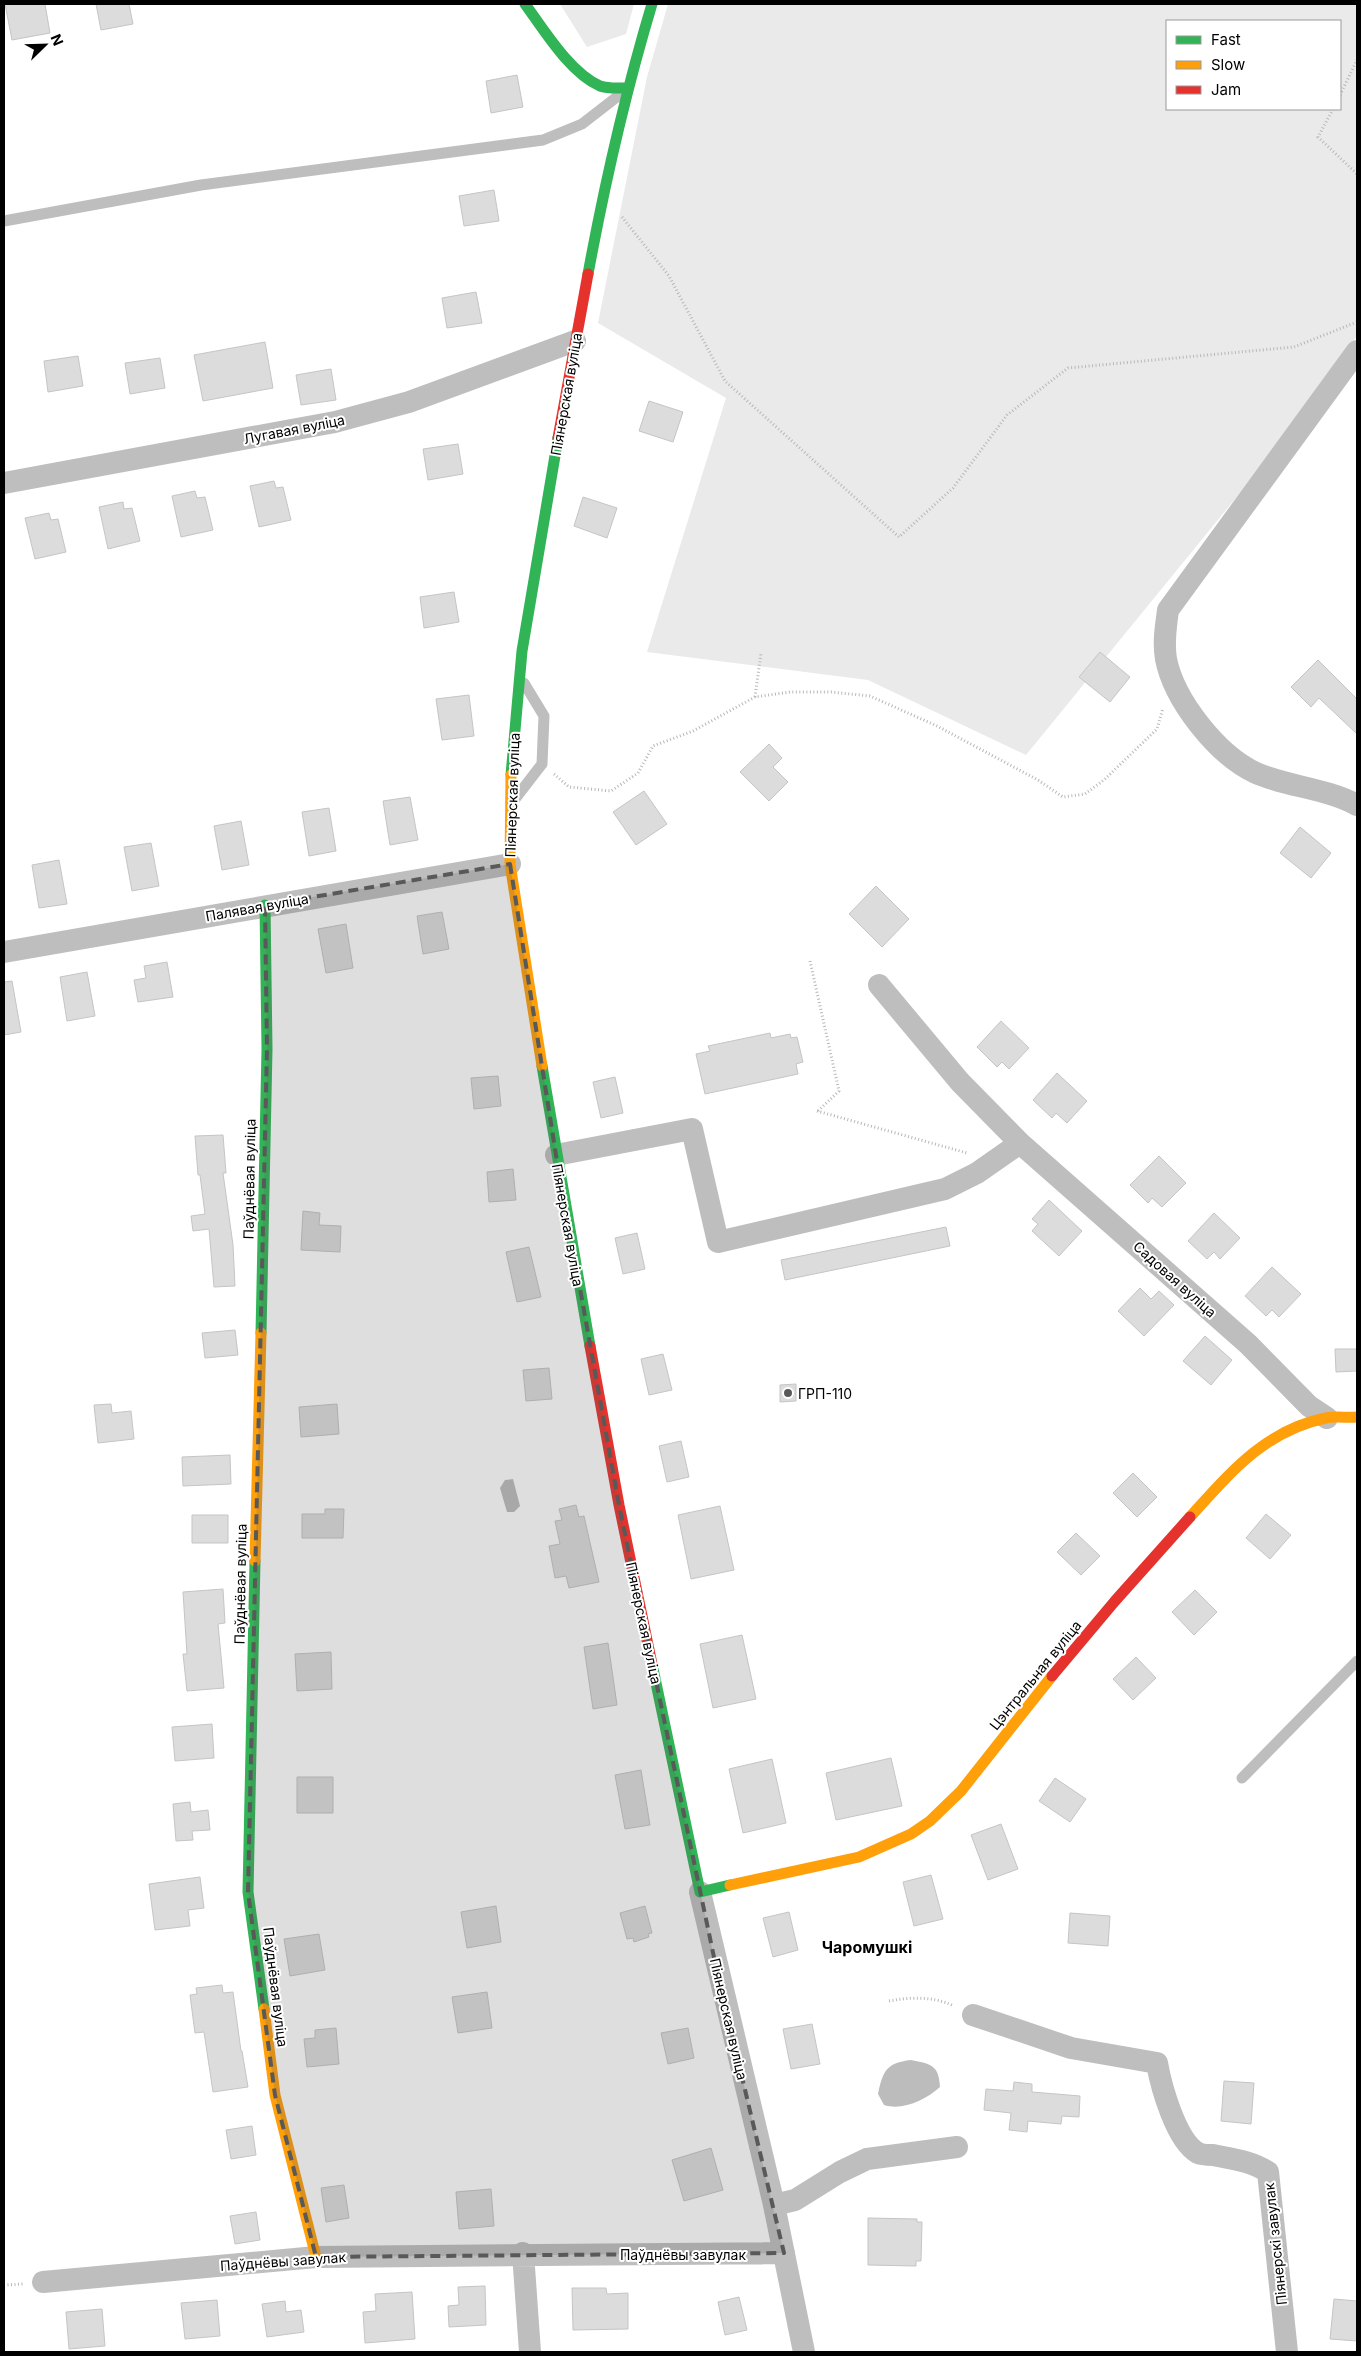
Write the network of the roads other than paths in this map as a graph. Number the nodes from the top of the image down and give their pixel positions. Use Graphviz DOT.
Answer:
graph roads {
  1 [pos="524,4"];
  2 [pos="652,4"];
  3 [pos="627,88"];
  4 [pos="4,221"];
  5 [pos="575,341"];
  6 [pos="1357,351"];
  7 [pos="4,483"];
  8 [pos="520,677"];
  9 [pos="1357,805"];
  10 [pos="509,806"];
  11 [pos="510,864"];
  12 [pos="265,905"];
  13 [pos="4,952"];
  14 [pos="878,985"];
  15 [pos="1020,1143"];
  16 [pos="556,1155"];
  17 [pos="1357,1417"];
  18 [pos="1327,1418"];
  19 [pos="1357,1660"];
  20 [pos="1242,1778"];
  21 [pos="700,1892"];
  22 [pos="973,2015"];
  23 [pos="957,2147"];
  24 [pos="774,2206"];
  25 [pos="784,2253"];
  26 [pos="523,2254"];
  27 [pos="316,2257"];
  28 [pos="44,2282"];
  29 [pos="530,2352"];
  30 [pos="804,2352"];
  31 [pos="1287,2352"];
  1 -- 3 [label="street"];
  2 -- 3 [label="street, Піянерская вуліца"];
  3 -- 4 [label="lane"];
  3 -- 5 [label="street, Піянерская вуліца"];
  5 -- 7 [label="street, Лугавая вуліца"];
  5 -- 8 [label="street, Піянерская вуліца"];
  6 -- 9 [label="street"];
  8 -- 10 [label="street, Піянерская вуліца"];
  8 -- 10 [label="lane"];
  10 -- 11 [label="street, Піянерская вуліца"];
  11 -- 12 [label="street, Палявая вуліца"];
  11 -- 16 [label="street, Піянерская вуліца"];
  12 -- 13 [label="street, Палявая вуліца"];
  12 -- 27 [label="street, Паўднёвая вуліца"];
  14 -- 15 [label="street, Садовая вуліца"];
  15 -- 16 [label="street"];
  15 -- 18 [label="street, Садовая вуліца"];
  16 -- 21 [label="street, Піянерская вуліца"];
  17 -- 18 [label="street, Цэнтральная вуліца"];
  18 -- 21 [label="street, Цэнтральная вуліца"];
  19 -- 20 [label="lane"];
  21 -- 24 [label="street, Піянерская вуліца"];
  22 -- 31 [label="street, Піянерскі завулак"];
  23 -- 24 [label="street"];
  24 -- 25 [label="street, Піянерская вуліца"];
  25 -- 26 [label="street, Паўднёвы завулак"];
  25 -- 30 [label="street, Піянерская вуліца"];
  26 -- 27 [label="street, Паўднёвы завулак"];
  26 -- 29 [label="street"];
  27 -- 28 [label="street, Паўднёвы завулак"];
}
